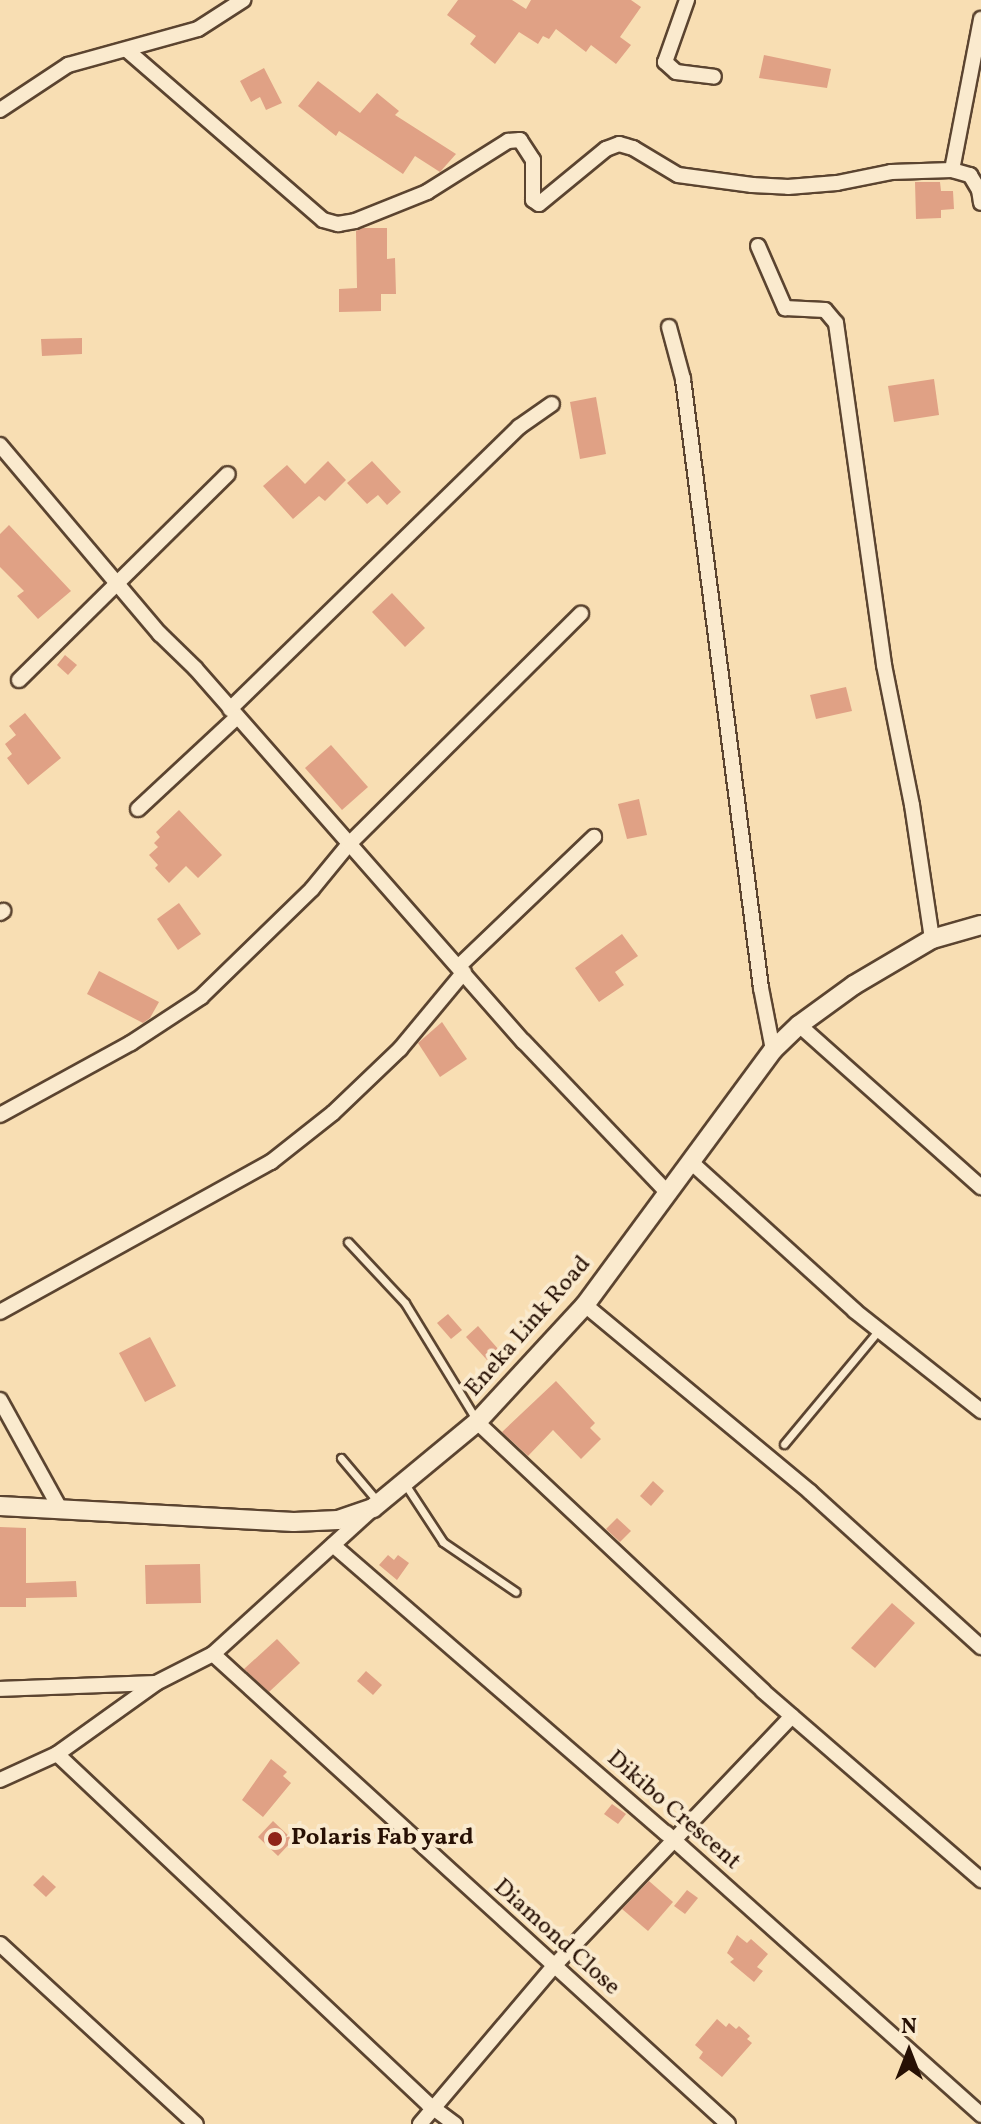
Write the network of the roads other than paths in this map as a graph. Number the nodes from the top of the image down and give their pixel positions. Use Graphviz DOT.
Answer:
graph roads {
  1 [pos="243,0"];
  2 [pos="687,0"];
  3 [pos="981,19"];
  4 [pos="128,51"];
  5 [pos="714,77"];
  6 [pos="0,110"];
  7 [pos="952,170"];
  8 [pos="981,203"];
  9 [pos="758,246"];
  10 [pos="669,327"];
  11 [pos="552,404"];
  12 [pos="2,451"];
  13 [pos="228,474"];
  14 [pos="118,583"];
  15 [pos="581,614"];
  16 [pos="19,680"];
  17 [pos="234,713"];
  18 [pos="138,809"];
  19 [pos="594,837"];
  20 [pos="349,844"];
  21 [pos="980,926"];
  22 [pos="932,939"];
  23 [pos="462,969"];
  24 [pos="799,1025"];
  25 [pos="773,1050"];
  26 [pos="0,1115"];
  27 [pos="692,1163"];
  28 [pos="981,1187"];
  29 [pos="668,1193"];
  30 [pos="348,1242"];
  31 [pos="585,1305"];
  32 [pos="0,1312"];
  33 [pos="879,1330"];
  34 [pos="0,1400"];
  35 [pos="981,1411"];
  36 [pos="477,1422"];
  37 [pos="784,1444"];
  38 [pos="341,1458"];
  39 [pos="405,1484"];
  40 [pos="0,1506"];
  41 [pos="377,1506"];
  42 [pos="59,1507"];
  43 [pos="333,1545"];
  44 [pos="516,1592"];
  45 [pos="981,1647"];
  46 [pos="213,1654"];
  47 [pos="156,1683"];
  48 [pos="0,1689"];
  49 [pos="792,1716"];
  50 [pos="57,1754"];
  51 [pos="0,1780"];
  52 [pos="674,1840"];
  53 [pos="981,1880"];
  54 [pos="0,1944"];
  55 [pos="554,1966"];
  56 [pos="978,2107"];
  57 [pos="435,2109"];
  58 [pos="196,2124"];
  59 [pos="420,2124"];
  60 [pos="455,2124"];
  61 [pos="728,2124"];
  1 -- 4 [label="street"];
  2 -- 5 [label="street"];
  3 -- 7 [label="street"];
  4 -- 6 [label="street"];
  4 -- 7 [label="street"];
  7 -- 8 [label="street"];
  9 -- 22 [label="street"];
  10 -- 25 [label="street"];
  11 -- 17 [label="street"];
  12 -- 14 [label="street"];
  13 -- 14 [label="street"];
  14 -- 16 [label="street"];
  14 -- 17 [label="street"];
  15 -- 20 [label="street"];
  17 -- 18 [label="street"];
  17 -- 20 [label="street"];
  19 -- 23 [label="street"];
  20 -- 23 [label="street"];
  20 -- 26 [label="street"];
  21 -- 22 [label="street, Eneka Link Road"];
  22 -- 24 [label="street, Eneka Link Road"];
  23 -- 29 [label="street"];
  23 -- 32 [label="street"];
  24 -- 25 [label="street, Eneka Link Road"];
  24 -- 28 [label="street"];
  25 -- 27 [label="street, Eneka Link Road"];
  27 -- 29 [label="street, Eneka Link Road"];
  27 -- 33 [label="street"];
  29 -- 31 [label="street, Eneka Link Road"];
  30 -- 36 [label="lane"];
  31 -- 36 [label="street, Eneka Link Road"];
  31 -- 45 [label="street"];
  33 -- 35 [label="street"];
  33 -- 37 [label="lane"];
  34 -- 42 [label="street"];
  36 -- 39 [label="street, Eneka Link Road"];
  36 -- 49 [label="street"];
  38 -- 41 [label="lane"];
  39 -- 41 [label="street, Eneka Link Road"];
  39 -- 44 [label="lane"];
  40 -- 42 [label="street, Eneka Link Road"];
  41 -- 42 [label="street, Eneka Link Road"];
  41 -- 43 [label="street"];
  43 -- 46 [label="street"];
  43 -- 52 [label="street, Dikibo Crescent"];
  46 -- 47 [label="street"];
  46 -- 55 [label="street, Diamond Close"];
  47 -- 48 [label="street"];
  47 -- 50 [label="street"];
  49 -- 52 [label="street"];
  49 -- 53 [label="street"];
  50 -- 51 [label="street"];
  50 -- 57 [label="street"];
  52 -- 55 [label="street"];
  52 -- 56 [label="street, Dikibo Crescent"];
  54 -- 58 [label="street"];
  55 -- 57 [label="street"];
  55 -- 61 [label="street, Diamond Close"];
  57 -- 59 [label="street"];
  57 -- 60 [label="street"];
}
